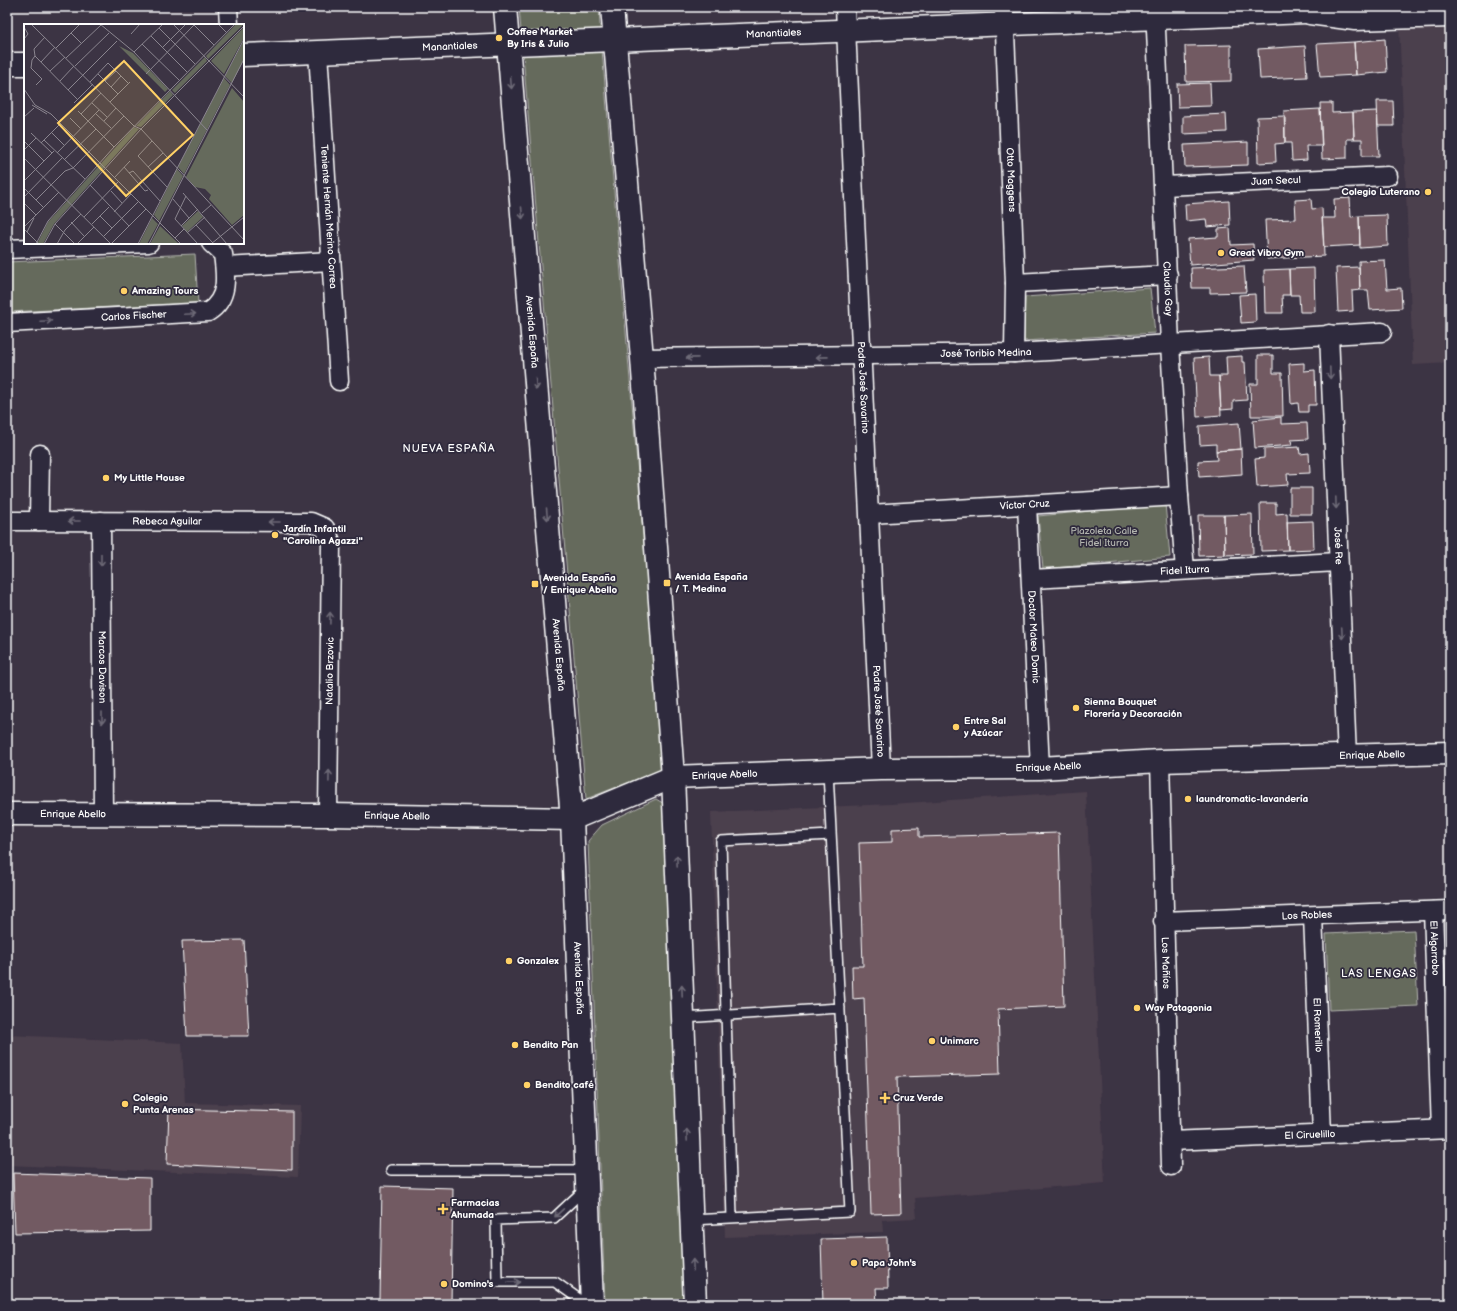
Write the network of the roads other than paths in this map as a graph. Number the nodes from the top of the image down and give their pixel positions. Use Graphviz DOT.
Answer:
graph roads {
  1 [pos="228,7"];
  2 [pos="505,7"];
  3 [pos="612,7"];
  4 [pos="845,7"];
  5 [pos="1327,7"];
  6 [pos="1155,12"];
  7 [pos="1305,12"];
  8 [pos="1004,15"];
  9 [pos="1450,16"];
  10 [pos="229,24"];
  11 [pos="846,30"];
  12 [pos="615,40"];
  13 [pos="508,44"];
  14 [pos="318,52"];
  15 [pos="244,55"];
  16 [pos="7,64"];
  17 [pos="24,64"];
  18 [pos="1388,176"];
  19 [pos="1164,186"];
  20 [pos="125,244"];
  21 [pos="212,244"];
  22 [pos="7,249"];
  23 [pos="331,261"];
  24 [pos="225,266"];
  25 [pos="1168,275"];
  26 [pos="1015,283"];
  27 [pos="7,323"];
  28 [pos="1382,332"];
  29 [pos="1329,334"];
  30 [pos="1170,344"];
  31 [pos="1014,353"];
  32 [pos="861,356"];
  33 [pos="642,358"];
  34 [pos="339,381"];
  35 [pos="40,454"];
  36 [pos="1179,496"];
  37 [pos="1027,505"];
  38 [pos="870,514"];
  39 [pos="7,521"];
  40 [pos="39,521"];
  41 [pos="101,521"];
  42 [pos="325,528"];
  43 [pos="1338,562"];
  44 [pos="1185,570"];
  45 [pos="1032,579"];
  46 [pos="1450,753"];
  47 [pos="1347,757"];
  48 [pos="1160,760"];
  49 [pos="1040,768"];
  50 [pos="881,769"];
  51 [pos="828,771"];
  52 [pos="673,777"];
  53 [pos="7,814"];
  54 [pos="103,814"];
  55 [pos="328,815"];
  56 [pos="572,819"];
  57 [pos="831,835"];
  58 [pos="1442,910"];
  59 [pos="1313,916"];
  60 [pos="1163,921"];
  61 [pos="840,1008"];
  62 [pos="726,1015"];
  63 [pos="683,1018"];
  64 [pos="1445,1129"];
  65 [pos="1322,1134"];
  66 [pos="1170,1140"];
  67 [pos="1171,1166"];
  68 [pos="391,1170"];
  69 [pos="587,1178"];
  70 [pos="732,1218"];
  71 [pos="691,1220"];
  72 [pos="586,1304"];
  73 [pos="592,1304"];
  74 [pos="695,1304"];
  1 -- 10 [label="street"];
  2 -- 13 [label="main road, Avenida España"];
  3 -- 12 [label="main road"];
  4 -- 11 [label="street, Padre José Savarino"];
  5 -- 7 [label="main road"];
  6 -- 7 [label="main road, Manantiales"];
  6 -- 8 [label="main road, Manantiales"];
  6 -- 19 [label="street, Claudio Gay"];
  7 -- 9 [label="main road"];
  8 -- 11 [label="main road, Manantiales"];
  8 -- 26 [label="street, Otto Maggens"];
  11 -- 12 [label="main road, Manantiales"];
  11 -- 32 [label="street, Padre José Savarino"];
  12 -- 13 [label="main road, Manantiales"];
  12 -- 33 [label="main road"];
  13 -- 14 [label="main road, Manantiales"];
  13 -- 56 [label="main road, Avenida España, one-way"];
  14 -- 15 [label="main road, Manantiales"];
  14 -- 23 [label="street, Teniente Hernán Merino Correa"];
  16 -- 17 [label="main road"];
  18 -- 19 [label="street, Juan Secul"];
  19 -- 25 [label="street, Claudio Gay"];
  20 -- 22 [label="street"];
  21 -- 24 [label="street, Carlos Fischer"];
  23 -- 24 [label="street"];
  23 -- 34 [label="street, Teniente Hernán Merino Correa"];
  27 -- 24 [label="street, Carlos Fischer, one-way"];
  25 -- 26 [label="street"];
  25 -- 30 [label="street, Claudio Gay"];
  26 -- 31 [label="street, Otto Maggens"];
  28 -- 29 [label="street, José Toribio Medina"];
  29 -- 30 [label="street, José Toribio Medina"];
  29 -- 43 [label="street, José Re, one-way"];
  30 -- 31 [label="street, José Toribio Medina"];
  30 -- 36 [label="street, Claudio Gay"];
  31 -- 32 [label="street, José Toribio Medina"];
  32 -- 33 [label="street, José Toribio Medina, one-way"];
  32 -- 38 [label="street, Padre José Savarino"];
  33 -- 52 [label="main road"];
  35 -- 40 [label="street"];
  36 -- 37 [label="street, Víctor Cruz"];
  36 -- 44 [label="street, Claudio Gay"];
  37 -- 38 [label="street, Víctor Cruz"];
  37 -- 45 [label="street, Doctor Mateo Domic"];
  38 -- 50 [label="street, Padre José Savarino"];
  39 -- 40 [label="street, Rebeca Aguilar"];
  41 -- 40 [label="street, Rebeca Aguilar, one-way"];
  42 -- 41 [label="street, Rebeca Aguilar, one-way"];
  41 -- 54 [label="street, Marcos Davison, one-way"];
  55 -- 42 [label="street, Natalio Brzovic, one-way"];
  43 -- 44 [label="street, Fidel Iturra"];
  43 -- 47 [label="street, José Re, one-way"];
  44 -- 45 [label="street, Fidel Iturra"];
  45 -- 49 [label="street, Doctor Mateo Domic"];
  46 -- 47 [label="main road, Enrique Abello"];
  47 -- 48 [label="main road, Enrique Abello"];
  48 -- 49 [label="main road, Enrique Abello"];
  48 -- 60 [label="street, Los Mañíos"];
  49 -- 50 [label="main road, Enrique Abello"];
  50 -- 51 [label="main road, Enrique Abello"];
  51 -- 52 [label="main road, Enrique Abello"];
  51 -- 57 [label="lane"];
  52 -- 56 [label="main road, Enrique Abello"];
  63 -- 52 [label="main road, one-way"];
  53 -- 54 [label="main road, Enrique Abello"];
  54 -- 55 [label="main road, Enrique Abello"];
  55 -- 56 [label="main road, Enrique Abello"];
  56 -- 69 [label="main road, Avenida España"];
  57 -- 61 [label="lane"];
  57 -- 62 [label="lane"];
  58 -- 59 [label="street, Los Robles"];
  58 -- 64 [label="street, El Algarrobo"];
  59 -- 60 [label="street, Los Robles"];
  59 -- 65 [label="street, El Romerillo"];
  60 -- 66 [label="street, Los Mañíos"];
  61 -- 62 [label="lane"];
  61 -- 70 [label="lane"];
  62 -- 63 [label="lane"];
  62 -- 70 [label="lane"];
  71 -- 63 [label="main road, one-way"];
  64 -- 65 [label="street, El Ciruelillo"];
  65 -- 66 [label="street, El Ciruelillo"];
  66 -- 67 [label="street, Los Mañíos"];
  68 -- 69 [label="lane"];
  69 -- 72 [label="lane, one-way"];
  69 -- 73 [label="main road, Avenida España"];
  70 -- 71 [label="lane"];
  74 -- 71 [label="main road, one-way"];
}
